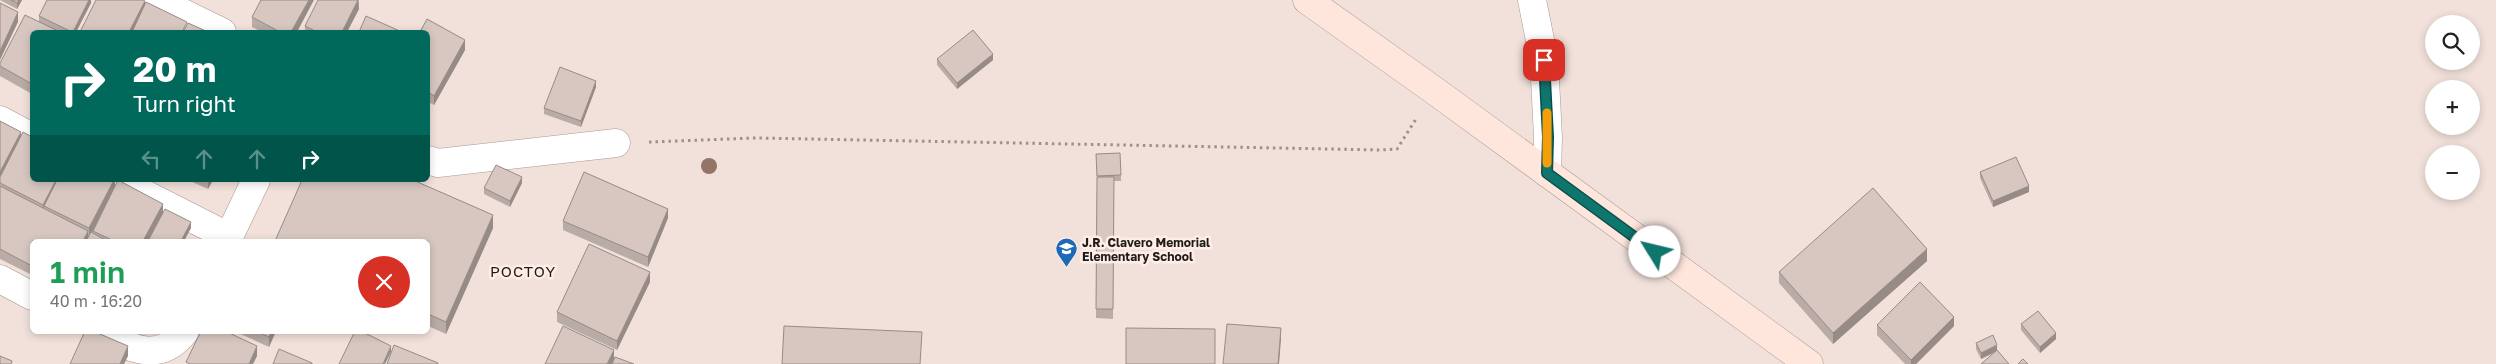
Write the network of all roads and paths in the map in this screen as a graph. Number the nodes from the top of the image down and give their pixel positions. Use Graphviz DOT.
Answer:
graph roads {
  1 [pos="156,0"];
  2 [pos="1307,0"];
  3 [pos="1532,0"];
  4 [pos="218,30"];
  5 [pos="1435,91"];
  6 [pos="0,120"];
  7 [pos="30,136"];
  8 [pos="616,143"];
  9 [pos="430,161"];
  10 [pos="1547,173"];
  11 [pos="121,182"];
  12 [pos="255,182"];
  13 [pos="228,239"];
  14 [pos="0,279"];
  15 [pos="30,295"];
  16 [pos="105,334"];
  17 [pos="182,334"];
  18 [pos="1809,364"];
  1 -- 4 [label="street"];
  2 -- 5 [label="street"];
  3 -- 10 [label="street"];
  5 -- 8 [label="path"];
  5 -- 10 [label="street"];
  6 -- 7 [label="street"];
  8 -- 9 [label="street"];
  10 -- 18 [label="street"];
  11 -- 13 [label="street"];
  12 -- 13 [label="street"];
  14 -- 15 [label="street"];
  16 -- 17 [label="street"];
}
